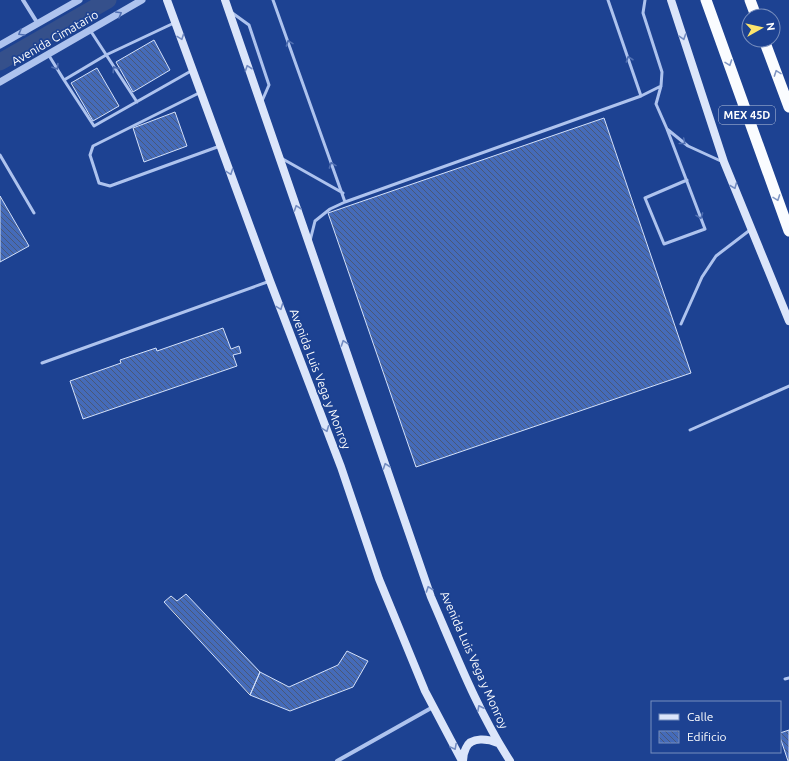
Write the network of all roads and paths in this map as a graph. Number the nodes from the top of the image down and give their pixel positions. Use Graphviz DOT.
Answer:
graph roads {
  1 [pos="23,0"];
  2 [pos="77,0"];
  3 [pos="167,0"];
  4 [pos="225,0"];
  5 [pos="273,0"];
  6 [pos="608,0"];
  7 [pos="645,0"];
  8 [pos="671,0"];
  9 [pos="706,0"];
  10 [pos="138,1"];
  11 [pos="228,10"];
  12 [pos="175,22"];
  13 [pos="38,24"];
  14 [pos="90,30"];
  15 [pos="0,45"];
  16 [pos="767,48"];
  17 [pos="48,54"];
  18 [pos="106,55"];
  19 [pos="193,70"];
  20 [pos="64,80"];
  21 [pos="0,82"];
  22 [pos="661,86"];
  23 [pos="201,92"];
  24 [pos="641,96"];
  25 [pos="137,102"];
  26 [pos="261,104"];
  27 [pos="789,107"];
  28 [pos="667,129"];
  29 [pos="220,146"];
  30 [pos="0,155"];
  31 [pos="279,157"];
  32 [pos="724,162"];
  33 [pos="686,180"];
  34 [pos="342,193"];
  35 [pos="345,202"];
  36 [pos="34,213"];
  37 [pos="752,229"];
  38 [pos="789,230"];
  39 [pos="310,245"];
  40 [pos="270,281"];
  41 [pos="789,321"];
  42 [pos="681,324"];
  43 [pos="42,363"];
  44 [pos="789,386"];
  45 [pos="690,430"];
  46 [pos="789,678"];
  47 [pos="785,679"];
  48 [pos="433,708"];
  49 [pos="498,742"];
  50 [pos="336,761"];
  51 [pos="462,761"];
  52 [pos="510,761"];
  1 -- 13 [label="street"];
  2 -- 13 [label="street, Avenida Cimatario"];
  3 -- 12 [label="main road, Avenida Luis Vega y Monroy"];
  4 -- 11 [label="main road, Avenida Luis Vega y Monroy"];
  34 -- 5 [label="lane, one-way"];
  24 -- 6 [label="lane, one-way"];
  7 -- 22 [label="lane"];
  8 -- 32 [label="main road, one-way"];
  9 -- 38 [label="highway, MEX 45D, one-way"];
  14 -- 10 [label="street, Avenida Cimatario, one-way"];
  26 -- 11 [label="main road, Avenida Luis Vega y Monroy, one-way"];
  11 -- 26 [label="lane"];
  12 -- 18 [label="lane"];
  12 -- 19 [label="main road, Avenida Luis Vega y Monroy, one-way"];
  13 -- 15 [label="street, Avenida Cimatario, one-way"];
  14 -- 17 [label="street, Avenida Cimatario"];
  14 -- 18 [label="lane"];
  27 -- 16 [label="highway, MEX 45D, one-way"];
  17 -- 20 [label="lane, one-way"];
  17 -- 21 [label="street, Avenida Cimatario"];
  18 -- 20 [label="lane"];
  25 -- 18 [label="lane, one-way"];
  19 -- 23 [label="main road, Avenida Luis Vega y Monroy"];
  19 -- 25 [label="lane"];
  20 -- 25 [label="lane"];
  22 -- 24 [label="lane"];
  22 -- 28 [label="lane"];
  23 -- 29 [label="main road, Avenida Luis Vega y Monroy"];
  23 -- 29 [label="lane"];
  24 -- 35 [label="lane"];
  26 -- 31 [label="main road, Avenida Luis Vega y Monroy"];
  28 -- 32 [label="lane, one-way"];
  28 -- 33 [label="lane"];
  29 -- 40 [label="main road, Avenida Luis Vega y Monroy, one-way"];
  30 -- 36 [label="lane"];
  31 -- 34 [label="lane"];
  39 -- 31 [label="main road, Avenida Luis Vega y Monroy, one-way"];
  32 -- 37 [label="main road, one-way"];
  33 -- 33 [label="lane, one-way"];
  34 -- 35 [label="lane"];
  35 -- 39 [label="lane"];
  37 -- 41 [label="main road"];
  37 -- 42 [label="lane"];
  49 -- 39 [label="main road, Avenida Luis Vega y Monroy, one-way"];
  40 -- 43 [label="lane"];
  40 -- 48 [label="main road, Avenida Luis Vega y Monroy, one-way"];
  44 -- 45 [label="lane"];
  46 -- 47 [label="lane"];
  48 -- 50 [label="street"];
  48 -- 51 [label="main road, Avenida Luis Vega y Monroy, one-way"];
  49 -- 51 [label="main road"];
  49 -- 52 [label="main road, Avenida Luis Vega y Monroy"];
}
